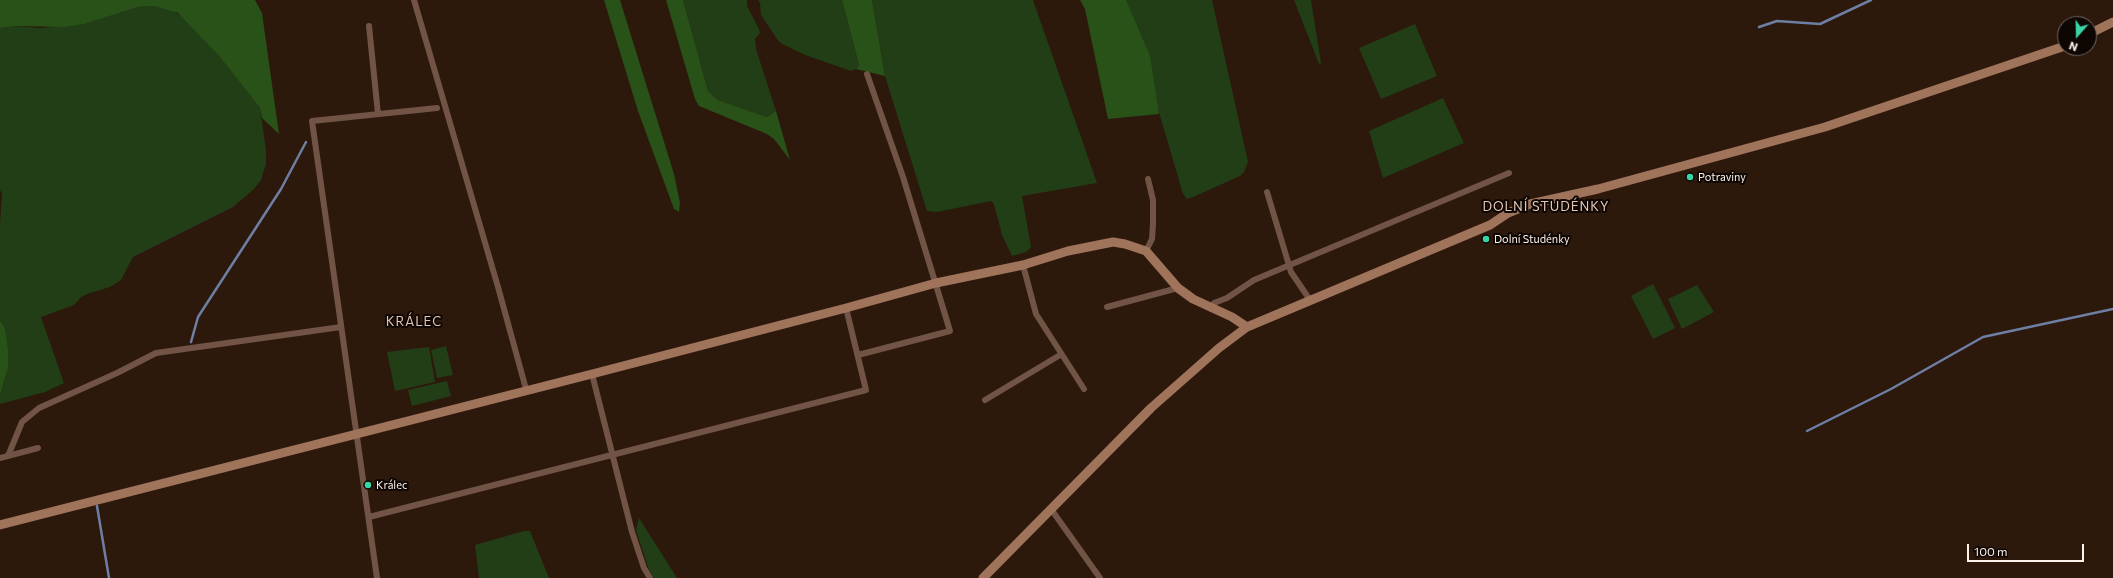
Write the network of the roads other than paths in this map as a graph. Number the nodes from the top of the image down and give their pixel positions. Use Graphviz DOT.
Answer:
graph roads {
  1 [pos="414,0"];
  2 [pos="2113,22"];
  3 [pos="369,26"];
  4 [pos="2097,30"];
  5 [pos="2057,49"];
  6 [pos="867,74"];
  7 [pos="437,108"];
  8 [pos="378,114"];
  9 [pos="1509,173"];
  10 [pos="1148,180"];
  11 [pos="1267,192"];
  12 [pos="1146,251"];
  13 [pos="1023,265"];
  14 [pos="1289,265"];
  15 [pos="936,283"];
  16 [pos="1178,288"];
  17 [pos="1310,300"];
  18 [pos="1107,307"];
  19 [pos="846,308"];
  20 [pos="1211,309"];
  21 [pos="342,327"];
  22 [pos="1247,327"];
  23 [pos="858,355"];
  24 [pos="1060,355"];
  25 [pos="592,374"];
  26 [pos="526,389"];
  27 [pos="1084,389"];
  28 [pos="985,400"];
  29 [pos="356,435"];
  30 [pos="38,448"];
  31 [pos="614,455"];
  32 [pos="8,456"];
  33 [pos="0,458"];
  34 [pos="1051,508"];
  35 [pos="369,517"];
  36 [pos="0,524"];
  37 [pos="378,578"];
  38 [pos="650,578"];
  39 [pos="982,578"];
  40 [pos="1100,578"];
  1 -- 26 [label="street"];
  2 -- 4 [label="street"];
  3 -- 8 [label="street"];
  5 -- 17 [label="street"];
  6 -- 15 [label="street"];
  7 -- 8 [label="street"];
  8 -- 21 [label="street"];
  9 -- 14 [label="street"];
  10 -- 12 [label="street"];
  11 -- 14 [label="street"];
  12 -- 13 [label="street"];
  12 -- 16 [label="street"];
  13 -- 15 [label="street"];
  13 -- 24 [label="street"];
  14 -- 17 [label="street"];
  14 -- 20 [label="street"];
  15 -- 19 [label="street"];
  15 -- 23 [label="street"];
  16 -- 18 [label="street"];
  16 -- 20 [label="street"];
  17 -- 22 [label="street"];
  19 -- 23 [label="street"];
  19 -- 25 [label="street"];
  20 -- 22 [label="street"];
  21 -- 29 [label="street"];
  21 -- 32 [label="street"];
  22 -- 34 [label="street"];
  23 -- 31 [label="street"];
  24 -- 27 [label="street"];
  24 -- 28 [label="street"];
  25 -- 26 [label="street"];
  25 -- 31 [label="street"];
  26 -- 29 [label="street"];
  29 -- 35 [label="street"];
  29 -- 36 [label="street"];
  30 -- 32 [label="street"];
  31 -- 35 [label="street"];
  31 -- 38 [label="street"];
  32 -- 33 [label="street"];
  34 -- 39 [label="street"];
  34 -- 40 [label="street"];
  35 -- 37 [label="street"];
}
